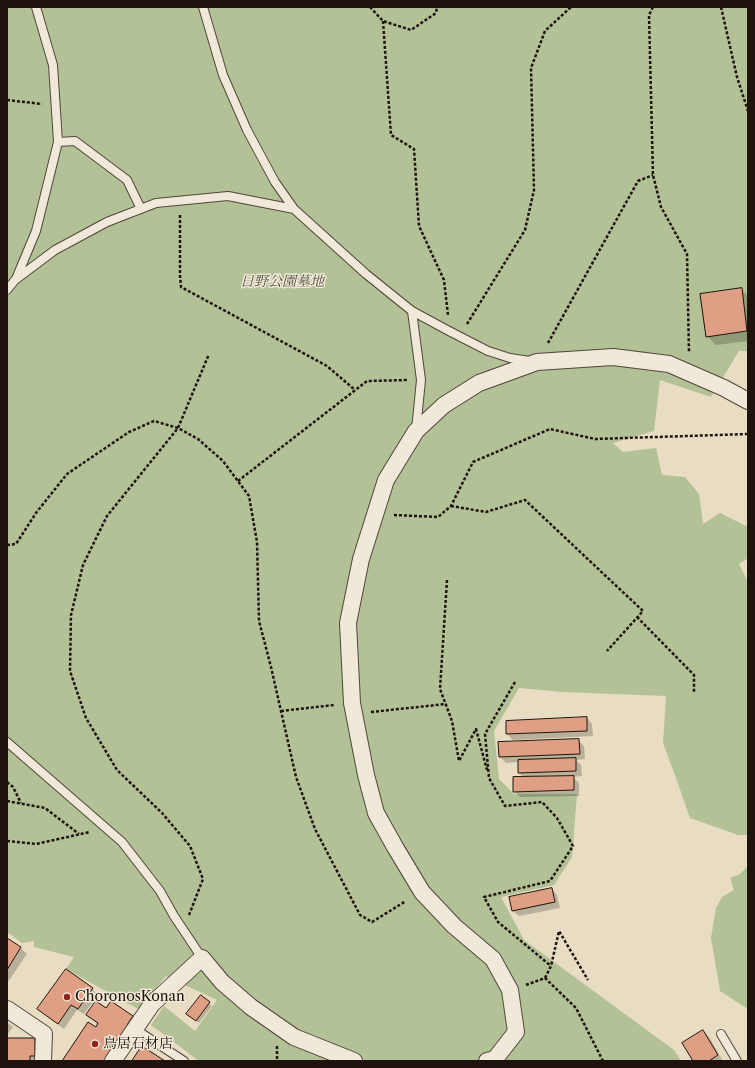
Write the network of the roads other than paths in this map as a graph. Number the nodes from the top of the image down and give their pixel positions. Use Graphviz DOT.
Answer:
graph roads {
  1 [pos="36,7"];
  2 [pos="203,7"];
  3 [pos="58,142"];
  4 [pos="141,209"];
  5 [pos="294,209"];
  6 [pos="15,280"];
  7 [pos="7,290"];
  8 [pos="412,311"];
  9 [pos="537,362"];
  10 [pos="748,402"];
  11 [pos="416,430"];
  12 [pos="7,742"];
  13 [pos="202,958"];
  14 [pos="7,1009"];
  15 [pos="135,1029"];
  16 [pos="721,1034"];
  17 [pos="43,1061"];
  18 [pos="113,1061"];
  19 [pos="184,1061"];
  20 [pos="354,1061"];
  21 [pos="487,1061"];
  22 [pos="737,1061"];
  1 -- 3 [label="lane"];
  2 -- 5 [label="lane"];
  3 -- 4 [label="lane"];
  3 -- 6 [label="lane"];
  4 -- 5 [label="lane"];
  4 -- 6 [label="lane"];
  5 -- 8 [label="lane"];
  6 -- 7 [label="lane"];
  8 -- 9 [label="lane"];
  8 -- 11 [label="lane"];
  9 -- 10 [label="street"];
  9 -- 11 [label="street"];
  11 -- 21 [label="street"];
  12 -- 13 [label="lane"];
  13 -- 15 [label="street"];
  13 -- 20 [label="street"];
  14 -- 17 [label="street"];
  15 -- 18 [label="street"];
  15 -- 19 [label="lane"];
  16 -- 22 [label="lane"];
}
